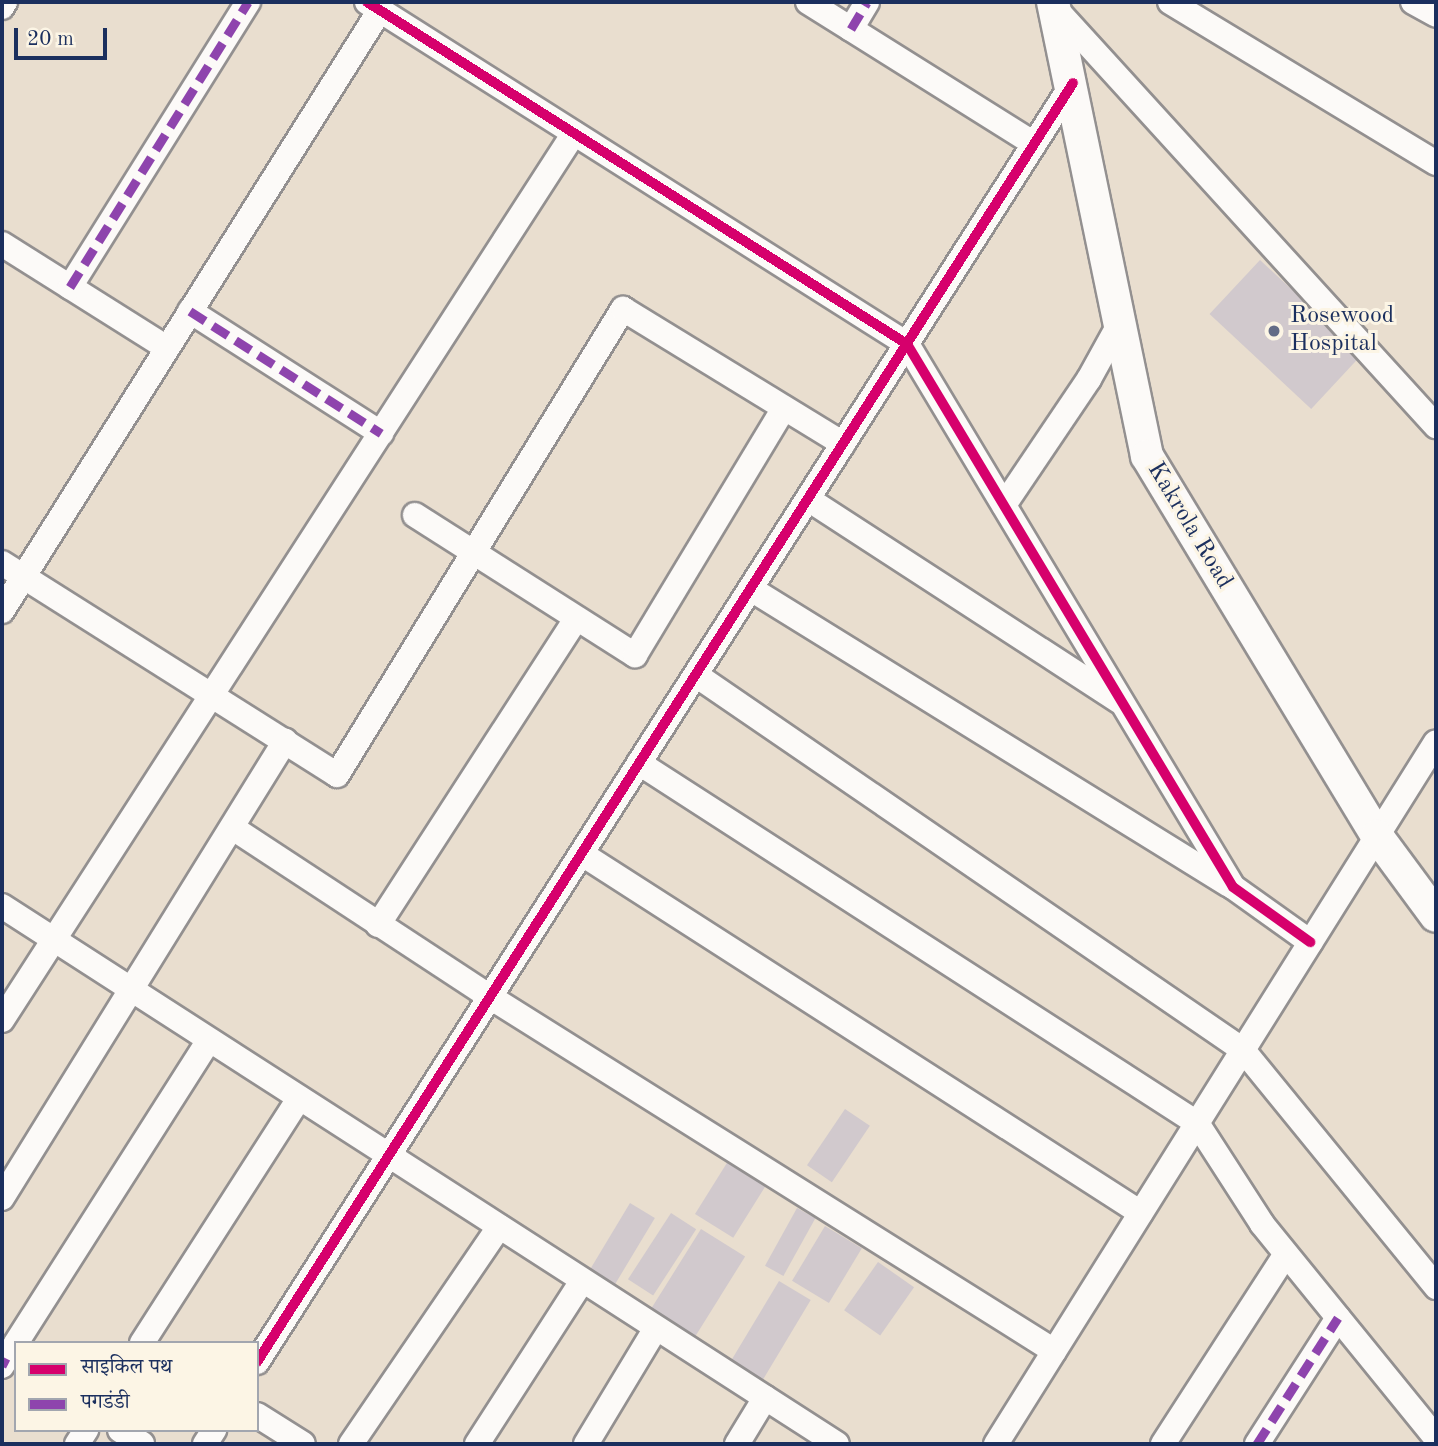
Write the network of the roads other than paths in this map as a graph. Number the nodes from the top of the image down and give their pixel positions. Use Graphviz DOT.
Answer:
graph roads {
  1 [pos="5,2"];
  2 [pos="248,2"];
  3 [pos="808,2"];
  4 [pos="867,2"];
  5 [pos="1170,2"];
  6 [pos="1413,2"];
  7 [pos="1054,5"];
  8 [pos="374,6"];
  9 [pos="2,7"];
  10 [pos="1436,15"];
  11 [pos="851,29"];
  12 [pos="1073,83"];
  13 [pos="574,133"];
  14 [pos="1034,144"];
  15 [pos="1436,163"];
  16 [pos="2,244"];
  17 [pos="70,287"];
  18 [pos="190,311"];
  19 [pos="1121,320"];
  20 [pos="907,344"];
  21 [pos="167,348"];
  22 [pos="783,408"];
  23 [pos="1436,426"];
  24 [pos="381,433"];
  25 [pos="843,444"];
  26 [pos="808,499"];
  27 [pos="1004,505"];
  28 [pos="415,515"];
  29 [pos="474,551"];
  30 [pos="2,563"];
  31 [pos="23,577"];
  32 [pos="751,589"];
  33 [pos="2,611"];
  34 [pos="576,619"];
  35 [pos="696,676"];
  36 [pos="211,695"];
  37 [pos="1124,704"];
  38 [pos="285,741"];
  39 [pos="1436,742"];
  40 [pos="639,763"];
  41 [pos="233,828"];
  42 [pos="1377,836"];
  43 [pos="582,854"];
  44 [pos="1233,887"];
  45 [pos="2,906"];
  46 [pos="1436,916"];
  47 [pos="378,925"];
  48 [pos="54,940"];
  49 [pos="1310,942"];
  50 [pos="131,990"];
  51 [pos="490,998"];
  52 [pos="2,1020"];
  53 [pos="209,1040"];
  54 [pos="1243,1050"];
  55 [pos="299,1098"];
  56 [pos="1197,1123"];
  57 [pos="389,1156"];
  58 [pos="2,1198"];
  59 [pos="1141,1213"];
  60 [pos="499,1227"];
  61 [pos="1286,1254"];
  62 [pos="582,1281"];
  63 [pos="1436,1287"];
  64 [pos="1338,1318"];
  65 [pos="656,1328"];
  66 [pos="19,1341"];
  67 [pos="143,1341"];
  68 [pos="1054,1351"];
  69 [pos="259,1359"];
  70 [pos="765,1398"];
  71 [pos="259,1416"];
  72 [pos="1432,1425"];
  73 [pos="123,1432"];
  74 [pos="142,1444"];
  75 [pos="303,1444"];
  76 [pos="351,1444"];
  77 [pos="477,1444"];
  78 [pos="586,1444"];
  79 [pos="737,1444"];
  80 [pos="837,1444"];
  81 [pos="996,1444"];
  82 [pos="1163,1444"];
  83 [pos="1257,1444"];
  84 [pos="1411,1444"];
  1 -- 9 [label="street"];
  2 -- 17 [label="street"];
  3 -- 11 [label="street"];
  4 -- 11 [label="street"];
  5 -- 15 [label="street"];
  6 -- 10 [label="street"];
  7 -- 12 [label="street, Kakrola Road"];
  7 -- 23 [label="street"];
  8 -- 13 [label="street"];
  8 -- 18 [label="street"];
  11 -- 14 [label="street"];
  12 -- 14 [label="street"];
  12 -- 19 [label="street, Kakrola Road"];
  13 -- 20 [label="street"];
  13 -- 24 [label="street"];
  14 -- 20 [label="street"];
  16 -- 17 [label="street"];
  17 -- 21 [label="street"];
  18 -- 21 [label="street"];
  18 -- 24 [label="street"];
  19 -- 27 [label="street"];
  19 -- 42 [label="street, Kakrola Road"];
  20 -- 25 [label="street"];
  20 -- 27 [label="street"];
  21 -- 31 [label="street"];
  22 -- 25 [label="street"];
  22 -- 29 [label="street"];
  22 -- 34 [label="street"];
  24 -- 36 [label="street"];
  25 -- 26 [label="street"];
  26 -- 32 [label="street"];
  26 -- 37 [label="street"];
  27 -- 37 [label="street"];
  28 -- 29 [label="street"];
  29 -- 34 [label="street"];
  29 -- 38 [label="street"];
  30 -- 31 [label="street"];
  31 -- 33 [label="street"];
  31 -- 36 [label="street"];
  32 -- 35 [label="street"];
  32 -- 44 [label="street"];
  34 -- 47 [label="street"];
  35 -- 40 [label="street"];
  35 -- 54 [label="street"];
  36 -- 38 [label="street"];
  36 -- 48 [label="street"];
  37 -- 44 [label="street"];
  38 -- 41 [label="street"];
  39 -- 42 [label="street"];
  40 -- 43 [label="street"];
  40 -- 56 [label="street"];
  41 -- 47 [label="street"];
  41 -- 50 [label="street"];
  42 -- 46 [label="street, Kakrola Road"];
  42 -- 49 [label="street"];
  43 -- 51 [label="street"];
  43 -- 59 [label="street"];
  44 -- 49 [label="street"];
  45 -- 48 [label="street"];
  47 -- 51 [label="street"];
  48 -- 50 [label="street"];
  48 -- 52 [label="street"];
  49 -- 54 [label="street"];
  50 -- 53 [label="street"];
  50 -- 58 [label="street"];
  51 -- 57 [label="street"];
  51 -- 68 [label="street"];
  53 -- 55 [label="street"];
  53 -- 66 [label="street"];
  54 -- 56 [label="street"];
  54 -- 63 [label="street"];
  55 -- 57 [label="street"];
  55 -- 67 [label="street"];
  56 -- 59 [label="street"];
  56 -- 61 [label="street"];
  57 -- 60 [label="street"];
  57 -- 69 [label="street"];
  59 -- 68 [label="street"];
  60 -- 62 [label="street"];
  60 -- 76 [label="street"];
  61 -- 64 [label="street"];
  61 -- 82 [label="street"];
  62 -- 65 [label="street"];
  62 -- 77 [label="street"];
  64 -- 72 [label="street"];
  64 -- 83 [label="street"];
  65 -- 70 [label="street"];
  65 -- 78 [label="street"];
  68 -- 81 [label="street"];
  70 -- 79 [label="street"];
  70 -- 80 [label="street"];
  71 -- 75 [label="street"];
  72 -- 84 [label="street"];
  73 -- 74 [label="street"];
}
